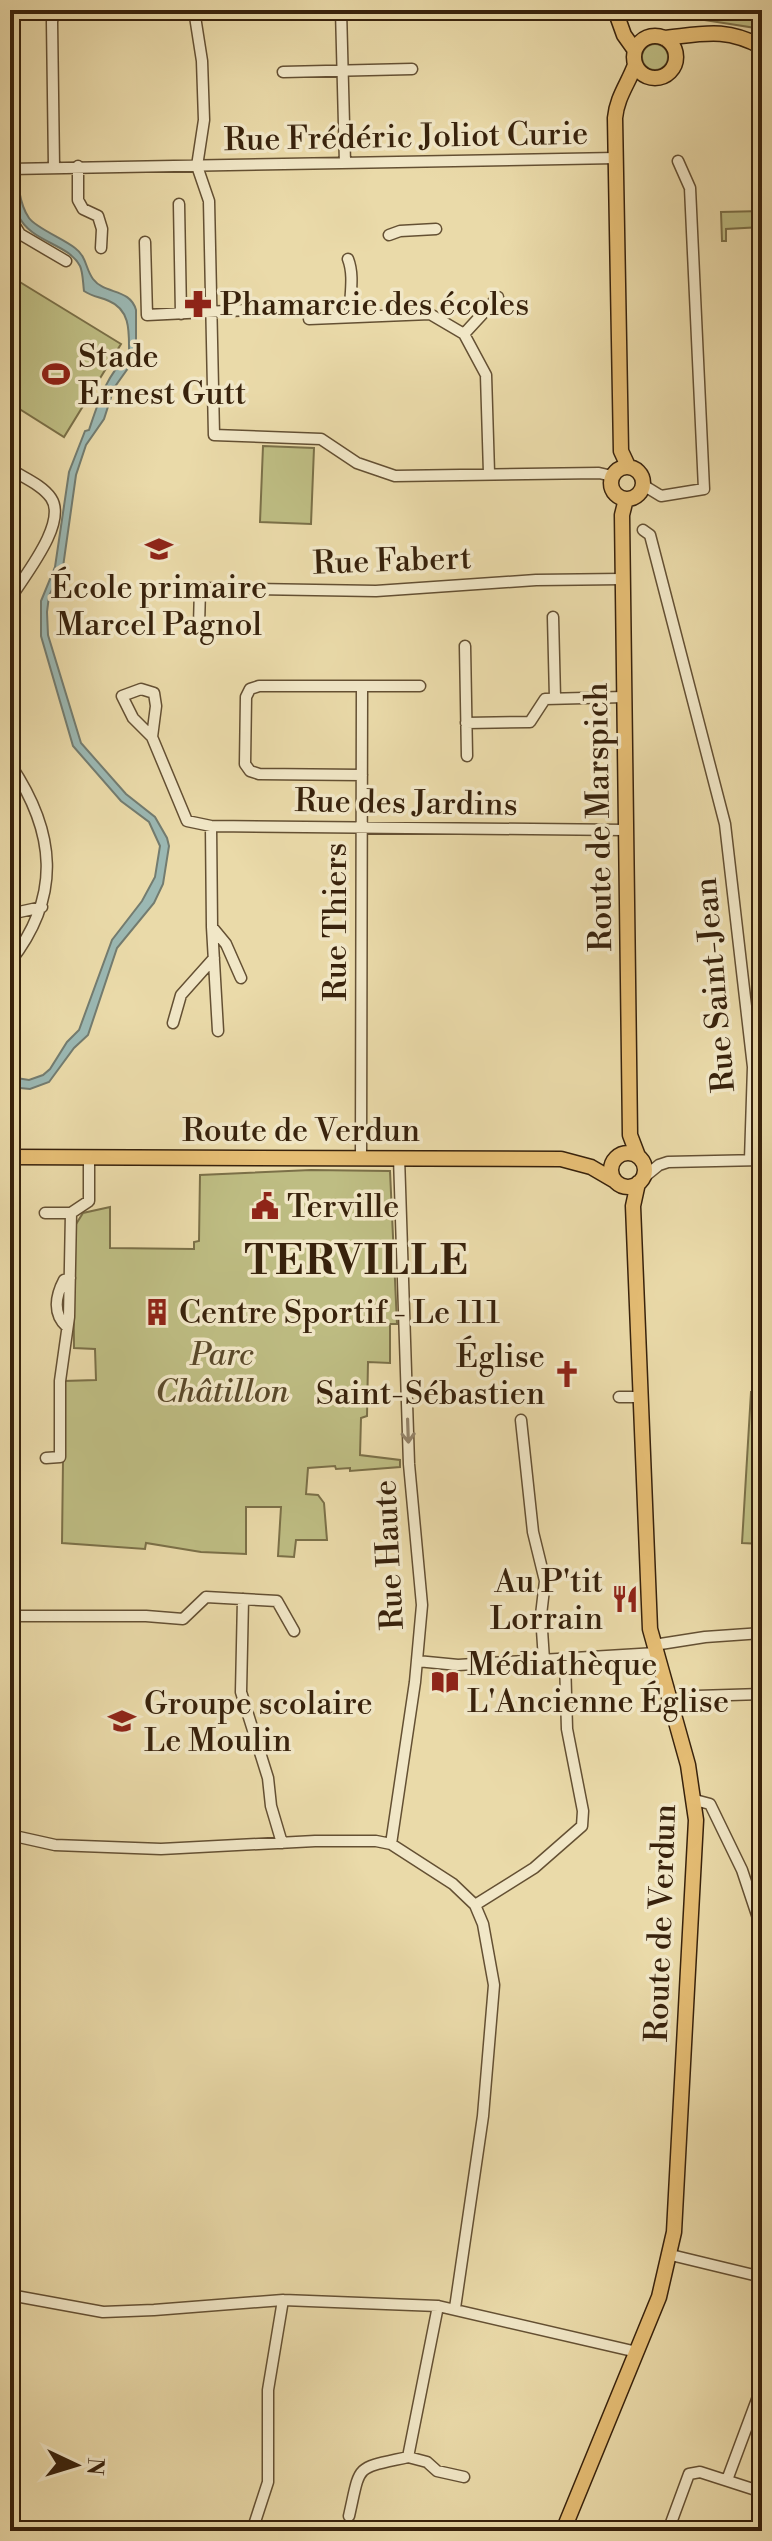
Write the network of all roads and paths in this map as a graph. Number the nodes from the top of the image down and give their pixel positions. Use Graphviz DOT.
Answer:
graph roads {
  1 [pos="54,10"];
  2 [pos="194,10"];
  3 [pos="341,10"];
  4 [pos="615,10"];
  5 [pos="695,35"];
  6 [pos="664,38"];
  7 [pos="762,47"];
  8 [pos="676,55"];
  9 [pos="637,62"];
  10 [pos="412,69"];
  11 [pos="342,70"];
  12 [pos="283,72"];
  13 [pos="616,158"];
  14 [pos="678,161"];
  15 [pos="345,163"];
  16 [pos="78,166"];
  17 [pos="197,166"];
  18 [pos="54,167"];
  19 [pos="10,169"];
  20 [pos="179,204"];
  21 [pos="10,218"];
  22 [pos="436,229"];
  23 [pos="389,235"];
  24 [pos="145,242"];
  25 [pos="101,248"];
  26 [pos="348,259"];
  27 [pos="66,261"];
  28 [pos="498,297"];
  29 [pos="211,313"];
  30 [pos="181,314"];
  31 [pos="350,317"];
  32 [pos="464,334"];
  33 [pos="628,466"];
  34 [pos="10,469"];
  35 [pos="489,473"];
  36 [pos="612,476"];
  37 [pos="643,485"];
  38 [pos="626,499"];
  39 [pos="643,530"];
  40 [pos="623,579"];
  41 [pos="10,599"];
  42 [pos="553,617"];
  43 [pos="199,626"];
  44 [pos="465,646"];
  45 [pos="362,686"];
  46 [pos="420,686"];
  47 [pos="624,697"];
  48 [pos="555,698"];
  49 [pos="466,723"];
  50 [pos="152,737"];
  51 [pos="467,756"];
  52 [pos="10,764"];
  53 [pos="362,775"];
  54 [pos="211,826"];
  55 [pos="362,827"];
  56 [pos="626,830"];
  57 [pos="42,907"];
  58 [pos="10,914"];
  59 [pos="212,927"];
  60 [pos="214,958"];
  61 [pos="10,962"];
  62 [pos="241,978"];
  63 [pos="173,1023"];
  64 [pos="218,1031"];
  65 [pos="757,1067"];
  66 [pos="630,1135"];
  67 [pos="10,1157"];
  68 [pos="361,1157"];
  69 [pos="399,1157"];
  70 [pos="89,1158"];
  71 [pos="618,1158"];
  72 [pos="640,1158"];
  73 [pos="750,1160"];
  74 [pos="762,1160"];
  75 [pos="659,1165"];
  76 [pos="591,1167"];
  77 [pos="640,1181"];
  78 [pos="618,1183"];
  79 [pos="633,1206"];
  80 [pos="45,1213"];
  81 [pos="71,1213"];
  82 [pos="619,1397"];
  83 [pos="642,1397"];
  84 [pos="521,1420"];
  85 [pos="46,1458"];
  86 [pos="243,1599"];
  87 [pos="10,1616"];
  88 [pos="294,1631"];
  89 [pos="762,1633"];
  90 [pos="655,1649"];
  91 [pos="544,1660"];
  92 [pos="565,1660"];
  93 [pos="417,1661"];
  94 [pos="762,1694"];
  95 [pos="672,1704"];
  96 [pos="695,1800"];
  97 [pos="10,1835"];
  98 [pos="282,1843"];
  99 [pos="391,1844"];
  100 [pos="475,1905"];
  101 [pos="762,1930"];
  102 [pos="671,2255"];
  103 [pos="762,2277"];
  104 [pos="10,2295"];
  105 [pos="283,2300"];
  106 [pos="438,2306"];
  107 [pos="455,2308"];
  108 [pos="637,2352"];
  109 [pos="762,2386"];
  110 [pos="408,2457"];
  111 [pos="464,2477"];
  112 [pos="727,2480"];
  113 [pos="762,2492"];
  114 [pos="349,2516"];
  115 [pos="10,2518"];
  116 [pos="16,2531"];
  117 [pos="252,2531"];
  118 [pos="563,2531"];
  119 [pos="668,2531"];
  1 -- 18 [label="street"];
  2 -- 17 [label="street"];
  3 -- 11 [label="street"];
  4 -- 9 [label="main road"];
  5 -- 6 [label="main road"];
  5 -- 7 [label="main road"];
  5 -- 8 [label="main road"];
  6 -- 8 [label="main road"];
  6 -- 9 [label="main road"];
  8 -- 9 [label="main road"];
  9 -- 13 [label="main road"];
  10 -- 11 [label="street"];
  11 -- 12 [label="street"];
  11 -- 15 [label="street"];
  13 -- 15 [label="street, Rue Frédéric Joliot Curie"];
  13 -- 33 [label="main road"];
  14 -- 37 [label="street"];
  15 -- 17 [label="street, Rue Frédéric Joliot Curie"];
  16 -- 17 [label="street, Rue Frédéric Joliot Curie"];
  16 -- 18 [label="street, Rue Frédéric Joliot Curie"];
  16 -- 25 [label="street"];
  17 -- 29 [label="street"];
  18 -- 19 [label="street, Rue Frédéric Joliot Curie"];
  20 -- 30 [label="street"];
  21 -- 27 [label="street"];
  22 -- 23 [label="street"];
  24 -- 30 [label="street"];
  26 -- 31 [label="street"];
  28 -- 32 [label="street"];
  29 -- 30 [label="street"];
  29 -- 31 [label="street"];
  29 -- 35 [label="street"];
  31 -- 32 [label="street"];
  32 -- 35 [label="street"];
  33 -- 36 [label="main road"];
  33 -- 37 [label="main road"];
  34 -- 41 [label="street"];
  35 -- 36 [label="street"];
  36 -- 38 [label="main road"];
  37 -- 38 [label="main road"];
  38 -- 40 [label="main road, Route de Marspich"];
  39 -- 65 [label="street, Rue Saint-Jean"];
  40 -- 43 [label="street, Rue Fabert"];
  40 -- 47 [label="main road, Route de Marspich"];
  42 -- 48 [label="street"];
  44 -- 49 [label="street"];
  45 -- 46 [label="street"];
  45 -- 53 [label="street, Rue Thiers"];
  45 -- 53 [label="street"];
  47 -- 48 [label="street"];
  47 -- 56 [label="main road, Route de Marspich"];
  48 -- 49 [label="street"];
  49 -- 51 [label="street"];
  50 -- 50 [label="street"];
  50 -- 54 [label="street, Rue des Jardins"];
  52 -- 57 [label="street"];
  53 -- 55 [label="street, Rue Thiers"];
  54 -- 55 [label="street, Rue des Jardins"];
  54 -- 59 [label="street"];
  55 -- 56 [label="street, Rue des Jardins"];
  55 -- 68 [label="street, Rue Thiers"];
  56 -- 66 [label="main road, Route de Marspich"];
  57 -- 58 [label="street"];
  57 -- 61 [label="street"];
  59 -- 60 [label="street"];
  59 -- 62 [label="street"];
  60 -- 63 [label="street"];
  60 -- 64 [label="street"];
  65 -- 73 [label="street, Rue Saint-Jean"];
  66 -- 71 [label="main road, Route de Marspich"];
  66 -- 72 [label="main road, Route de Marspich"];
  67 -- 70 [label="main road, Route de Verdun"];
  68 -- 69 [label="main road, Route de Verdun"];
  68 -- 70 [label="main road, Route de Verdun"];
  69 -- 76 [label="main road, Route de Verdun"];
  69 -- 93 [label="street, Rue Haute, one-way"];
  70 -- 81 [label="street"];
  71 -- 72 [label="main road"];
  71 -- 76 [label="main road, Route de Verdun"];
  71 -- 78 [label="main road"];
  72 -- 75 [label="street"];
  72 -- 77 [label="main road"];
  73 -- 74 [label="street"];
  73 -- 75 [label="street"];
  75 -- 77 [label="street"];
  76 -- 78 [label="main road, Route de Verdun"];
  77 -- 78 [label="main road"];
  77 -- 79 [label="main road, Route de Verdun"];
  78 -- 79 [label="main road, Route de Verdun"];
  79 -- 83 [label="main road, Route de Verdun"];
  80 -- 81 [label="street"];
  81 -- 85 [label="street"];
  82 -- 83 [label="street"];
  83 -- 90 [label="main road, Route de Verdun"];
  84 -- 91 [label="street"];
  86 -- 87 [label="street"];
  86 -- 88 [label="street"];
  86 -- 98 [label="street"];
  89 -- 90 [label="street"];
  90 -- 92 [label="street"];
  90 -- 95 [label="main road, Route de Verdun"];
  91 -- 92 [label="street"];
  91 -- 93 [label="street"];
  92 -- 100 [label="street"];
  93 -- 99 [label="street, Rue Haute"];
  94 -- 95 [label="street"];
  95 -- 96 [label="main road, Route de Verdun"];
  96 -- 101 [label="street"];
  96 -- 102 [label="main road, Route de Verdun"];
  97 -- 98 [label="street"];
  98 -- 99 [label="street"];
  99 -- 100 [label="street"];
  100 -- 107 [label="street"];
  102 -- 103 [label="street"];
  102 -- 108 [label="main road, Route de Verdun"];
  104 -- 105 [label="street"];
  105 -- 106 [label="street"];
  105 -- 117 [label="street"];
  106 -- 107 [label="street"];
  106 -- 110 [label="street"];
  107 -- 108 [label="street"];
  108 -- 118 [label="main road, Route de Verdun"];
  109 -- 112 [label="street"];
  110 -- 111 [label="street"];
  110 -- 114 [label="street"];
  112 -- 113 [label="street"];
  112 -- 119 [label="street"];
  115 -- 116 [label="street"];
}
